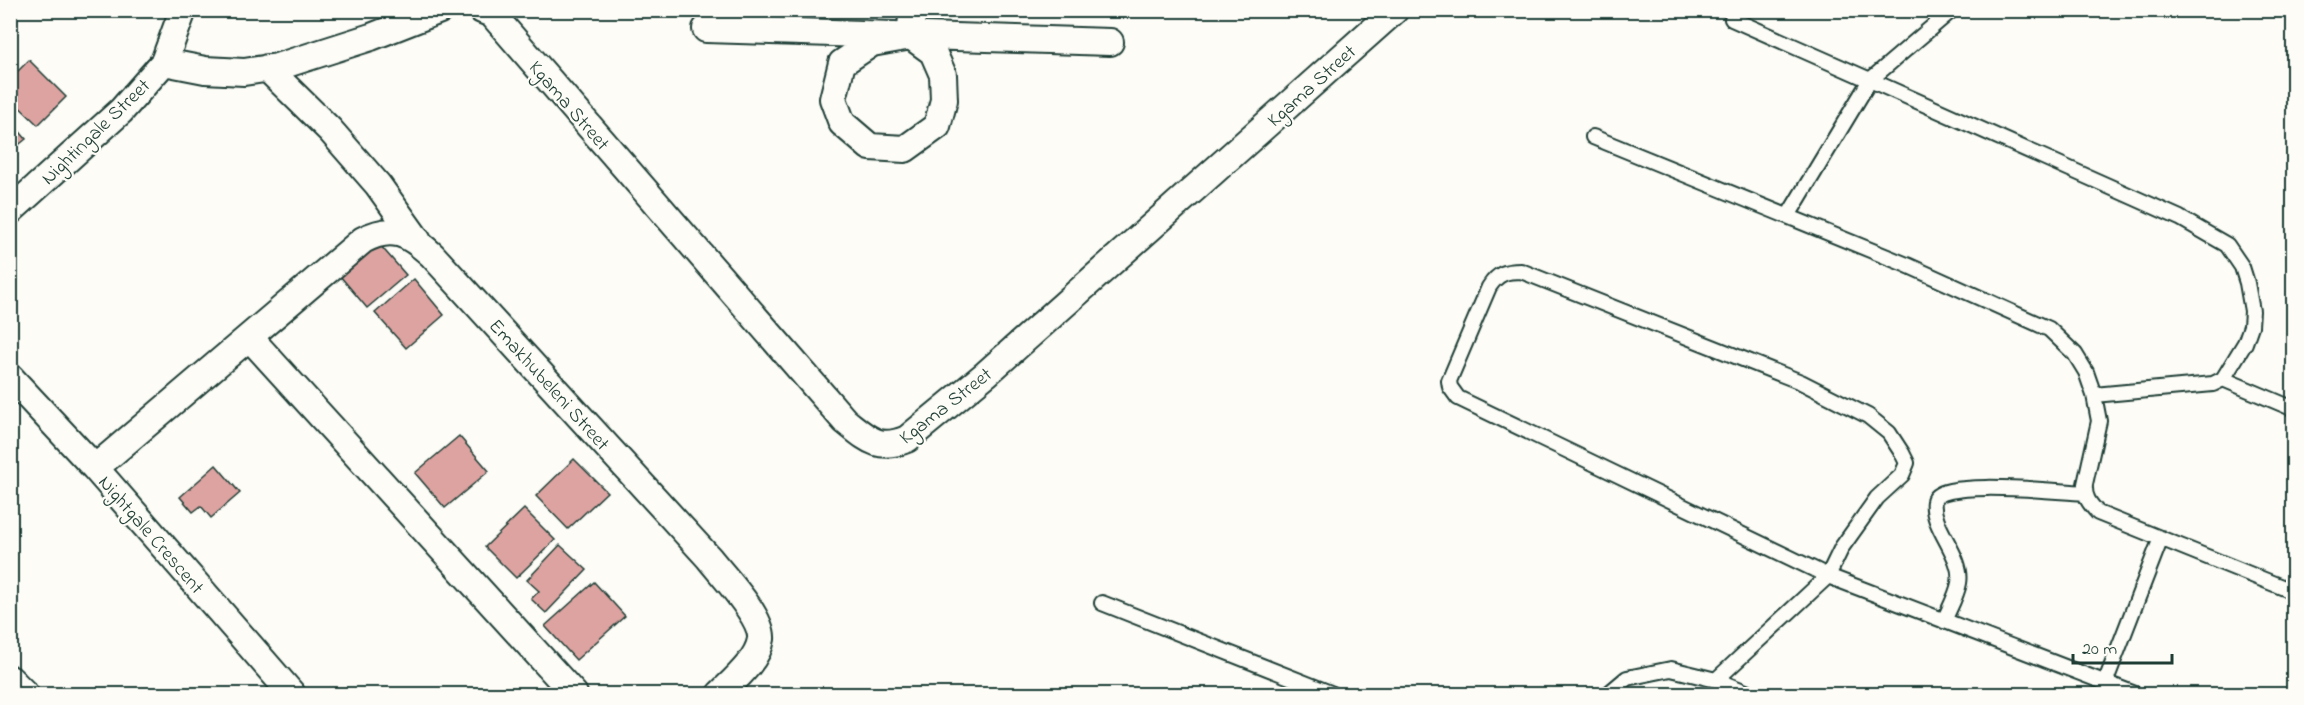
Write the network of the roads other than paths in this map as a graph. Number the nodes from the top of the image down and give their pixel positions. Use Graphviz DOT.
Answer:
graph roads {
  1 [pos="183,10"];
  2 [pos="440,10"];
  3 [pos="482,10"];
  4 [pos="912,10"];
  5 [pos="1395,10"];
  6 [pos="1952,10"];
  7 [pos="1732,19"];
  8 [pos="705,29"];
  9 [pos="911,36"];
  10 [pos="1110,42"];
  11 [pos="164,62"];
  12 [pos="267,68"];
  13 [pos="1870,80"];
  14 [pos="1593,137"];
  15 [pos="10,211"];
  16 [pos="1788,216"];
  17 [pos="418,243"];
  18 [pos="250,338"];
  19 [pos="10,376"];
  20 [pos="2223,379"];
  21 [pos="2094,395"];
  22 [pos="2294,409"];
  23 [pos="95,468"];
  24 [pos="2085,493"];
  25 [pos="2161,538"];
  26 [pos="1828,576"];
  27 [pos="2294,592"];
  28 [pos="1102,603"];
  29 [pos="1944,621"];
  30 [pos="10,679"];
  31 [pos="1716,680"];
  32 [pos="2105,683"];
  33 [pos="25,694"];
  34 [pos="292,694"];
  35 [pos="574,694"];
  36 [pos="720,694"];
  37 [pos="1333,694"];
  38 [pos="1608,694"];
  39 [pos="1751,694"];
  40 [pos="2135,694"];
  1 -- 11 [label="street, Nightingale Street"];
  2 -- 12 [label="street"];
  3 -- 5 [label="street, Kgama Street"];
  4 -- 9 [label="street"];
  6 -- 13 [label="lane"];
  7 -- 13 [label="lane"];
  8 -- 9 [label="street"];
  9 -- 9 [label="street"];
  9 -- 10 [label="street"];
  11 -- 12 [label="street"];
  11 -- 15 [label="street, Nightingale Street"];
  12 -- 17 [label="street"];
  13 -- 16 [label="lane"];
  13 -- 20 [label="lane"];
  14 -- 16 [label="lane"];
  16 -- 21 [label="lane"];
  17 -- 18 [label="street, Emakhubeleni Street"];
  17 -- 36 [label="street, Emakhubeleni Street"];
  18 -- 23 [label="street, Emakhubeleni Street"];
  18 -- 35 [label="street"];
  19 -- 23 [label="street, Nightgale Crescent"];
  20 -- 21 [label="lane"];
  20 -- 22 [label="lane"];
  21 -- 24 [label="lane"];
  23 -- 34 [label="street, Nightgale Crescent"];
  24 -- 25 [label="lane"];
  24 -- 29 [label="lane"];
  25 -- 27 [label="lane"];
  25 -- 32 [label="lane"];
  26 -- 26 [label="lane"];
  26 -- 29 [label="lane"];
  26 -- 31 [label="lane"];
  28 -- 37 [label="lane"];
  29 -- 32 [label="lane"];
  30 -- 33 [label="street"];
  31 -- 38 [label="lane"];
  31 -- 39 [label="lane"];
  32 -- 40 [label="lane"];
}
